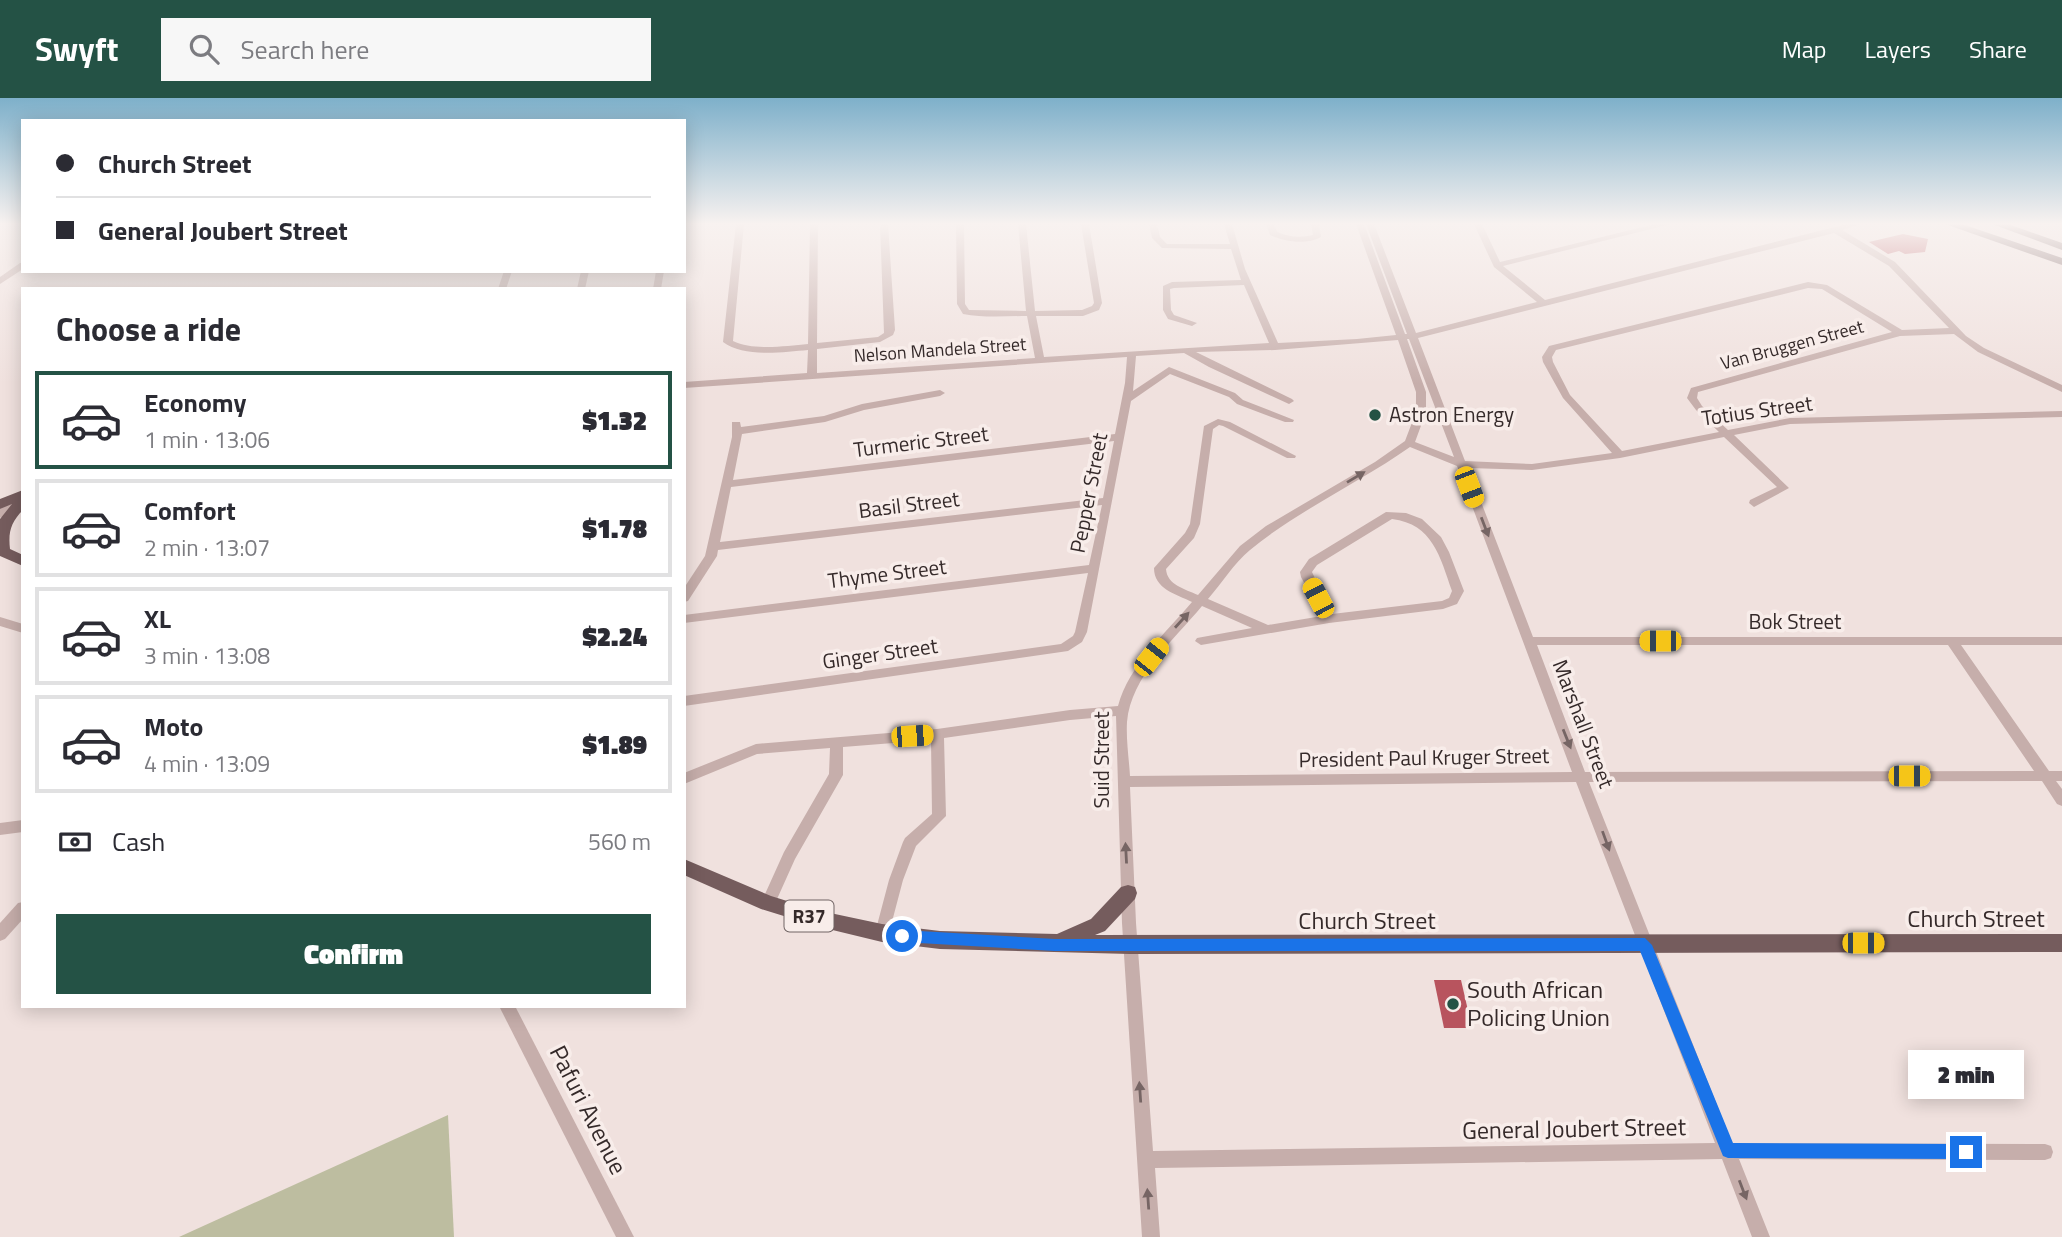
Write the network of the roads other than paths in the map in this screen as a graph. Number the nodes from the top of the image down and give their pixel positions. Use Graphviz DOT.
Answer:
graph roads {
  1 [pos="736,277"];
  2 [pos="814,277"];
  3 [pos="887,277"];
  4 [pos="962,277"];
  5 [pos="1027,277"];
  6 [pos="1094,277"];
  7 [pos="1245,277"];
  8 [pos="1382,277"];
  9 [pos="1387,277"];
  10 [pos="1513,277"];
  11 [pos="1646,277"];
  12 [pos="1906,277"];
  13 [pos="1247,282"];
  14 [pos="1543,303"];
  15 [pos="1031,314"];
  16 [pos="1192,323"];
  17 [pos="1955,331"];
  18 [pos="1426,332"];
  19 [pos="1900,333"];
  20 [pos="1405,334"];
  21 [pos="1274,344"];
  22 [pos="813,346"];
  23 [pos="1186,349"];
  24 [pos="1132,353"];
  25 [pos="1040,360"];
  26 [pos="812,376"];
  27 [pos="686,385"];
  28 [pos="2062,389"];
  29 [pos="940,393"];
  30 [pos="1127,400"];
  31 [pos="1289,401"];
  32 [pos="2062,414"];
  33 [pos="1289,420"];
  34 [pos="1725,432"];
  35 [pos="1119,437"];
  36 [pos="1409,443"];
  37 [pos="1620,455"];
  38 [pos="1290,456"];
  39 [pos="1461,464"];
  40 [pos="726,484"];
  41 [pos="21,496"];
  42 [pos="1108,501"];
  43 [pos="21,503"];
  44 [pos="1754,503"];
  45 [pos="21,504"];
  46 [pos="0,509"];
  47 [pos="713,547"];
  48 [pos="1,550"];
  49 [pos="21,560"];
  50 [pos="1094,568"];
  51 [pos="686,595"];
  52 [pos="1200,601"];
  53 [pos="686,619"];
  54 [pos="1329,619"];
  55 [pos="0,621"];
  56 [pos="21,628"];
  57 [pos="1265,629"];
  58 [pos="1078,639"];
  59 [pos="1200,641"];
  60 [pos="1528,641"];
  61 [pos="1951,641"];
  62 [pos="2062,641"];
  63 [pos="686,701"];
  64 [pos="1123,711"];
  65 [pos="937,734"];
  66 [pos="837,743"];
  67 [pos="2045,776"];
  68 [pos="2062,776"];
  69 [pos="1582,777"];
  70 [pos="686,778"];
  71 [pos="1123,782"];
  72 [pos="2062,800"];
  73 [pos="21,825"];
  74 [pos="0,829"];
  75 [pos="686,868"];
  76 [pos="1128,893"];
  77 [pos="768,903"];
  78 [pos="21,910"];
  79 [pos="882,933"];
  80 [pos="0,934"];
  81 [pos="2062,943"];
  82 [pos="1055,945"];
  83 [pos="1130,945"];
  84 [pos="1645,945"];
  85 [pos="508,1008"];
  86 [pos="1728,1151"];
  87 [pos="2045,1152"];
  88 [pos="1146,1160"];
  89 [pos="625,1237"];
  90 [pos="1151,1237"];
  91 [pos="1761,1237"];
  1 -- 22 [label="street"];
  2 -- 22 [label="street"];
  3 -- 22 [label="street"];
  4 -- 15 [label="street"];
  5 -- 15 [label="street"];
  6 -- 15 [label="street"];
  7 -- 13 [label="street"];
  8 -- 20 [label="street, Marshall Street"];
  9 -- 20 [label="street, Marshall Street"];
  10 -- 14 [label="street"];
  11 -- 14 [label="street, Nelson Mandela Street"];
  12 -- 17 [label="street"];
  13 -- 16 [label="street"];
  13 -- 21 [label="street"];
  14 -- 18 [label="street, Nelson Mandela Street"];
  15 -- 25 [label="street"];
  17 -- 19 [label="street, Van Bruggen Street"];
  17 -- 28 [label="street"];
  18 -- 20 [label="street, Nelson Mandela Street"];
  19 -- 34 [label="street, Van Bruggen Street"];
  19 -- 37 [label="street"];
  20 -- 21 [label="street, Nelson Mandela Street"];
  20 -- 36 [label="street"];
  20 -- 39 [label="street, Marshall Street"];
  21 -- 23 [label="street, Nelson Mandela Street"];
  22 -- 26 [label="street"];
  23 -- 24 [label="street, Nelson Mandela Street"];
  23 -- 31 [label="street"];
  24 -- 25 [label="street, Nelson Mandela Street"];
  24 -- 30 [label="street, Pepper Street"];
  25 -- 26 [label="street, Nelson Mandela Street"];
  26 -- 27 [label="street, Nelson Mandela Street"];
  29 -- 40 [label="street"];
  30 -- 33 [label="street"];
  30 -- 35 [label="street, Pepper Street"];
  32 -- 34 [label="street, Totius Street"];
  34 -- 37 [label="street, Totius Street"];
  34 -- 44 [label="street"];
  35 -- 40 [label="street, Turmeric Street"];
  35 -- 42 [label="street, Pepper Street"];
  36 -- 39 [label="street, Totius Street"];
  52 -- 36 [label="street, Suid Street, one-way"];
  37 -- 39 [label="street, Totius Street"];
  38 -- 52 [label="street"];
  39 -- 60 [label="street, Marshall Street, one-way"];
  40 -- 47 [label="street"];
  41 -- 46 [label="main road"];
  42 -- 47 [label="street, Basil Street"];
  42 -- 50 [label="street, Pepper Street"];
  43 -- 46 [label="street"];
  45 -- 48 [label="main road"];
  47 -- 51 [label="street"];
  48 -- 49 [label="main road"];
  50 -- 53 [label="street, Thyme Street"];
  50 -- 58 [label="street, Pepper Street"];
  52 -- 57 [label="street"];
  64 -- 52 [label="street, Suid Street, one-way"];
  54 -- 54 [label="street"];
  54 -- 57 [label="street"];
  55 -- 56 [label="street"];
  57 -- 59 [label="street"];
  58 -- 63 [label="street, Ginger Street"];
  60 -- 61 [label="street, Bok Street"];
  60 -- 69 [label="street, Marshall Street, one-way"];
  61 -- 62 [label="street, Bok Street"];
  61 -- 67 [label="street"];
  64 -- 65 [label="street"];
  64 -- 71 [label="street, Suid Street"];
  65 -- 66 [label="street"];
  65 -- 79 [label="street"];
  66 -- 70 [label="street"];
  66 -- 77 [label="street"];
  67 -- 68 [label="street, President Paul Kruger Street"];
  67 -- 69 [label="street, President Paul Kruger Street"];
  67 -- 72 [label="street"];
  69 -- 71 [label="street, President Paul Kruger Street"];
  69 -- 84 [label="street, Marshall Street, one-way"];
  76 -- 71 [label="street, Suid Street, one-way"];
  73 -- 74 [label="street"];
  75 -- 77 [label="main road, Church Street / R37"];
  76 -- 82 [label="main road"];
  76 -- 83 [label="street, Suid Street"];
  77 -- 79 [label="main road, Church Street / R37"];
  78 -- 80 [label="street"];
  79 -- 82 [label="main road, Church Street / R37"];
  81 -- 84 [label="main road, Church Street / R37"];
  82 -- 83 [label="main road, Church Street / R37"];
  83 -- 84 [label="main road, Church Street / R37"];
  88 -- 83 [label="street, Suid Street, one-way"];
  84 -- 86 [label="street, Marshall Street"];
  85 -- 89 [label="street, Pafuri Avenue"];
  86 -- 87 [label="street, General Joubert Street"];
  86 -- 88 [label="street, General Joubert Street"];
  86 -- 91 [label="street, Marshall Street, one-way"];
  90 -- 88 [label="street, Suid Street, one-way"];
}
